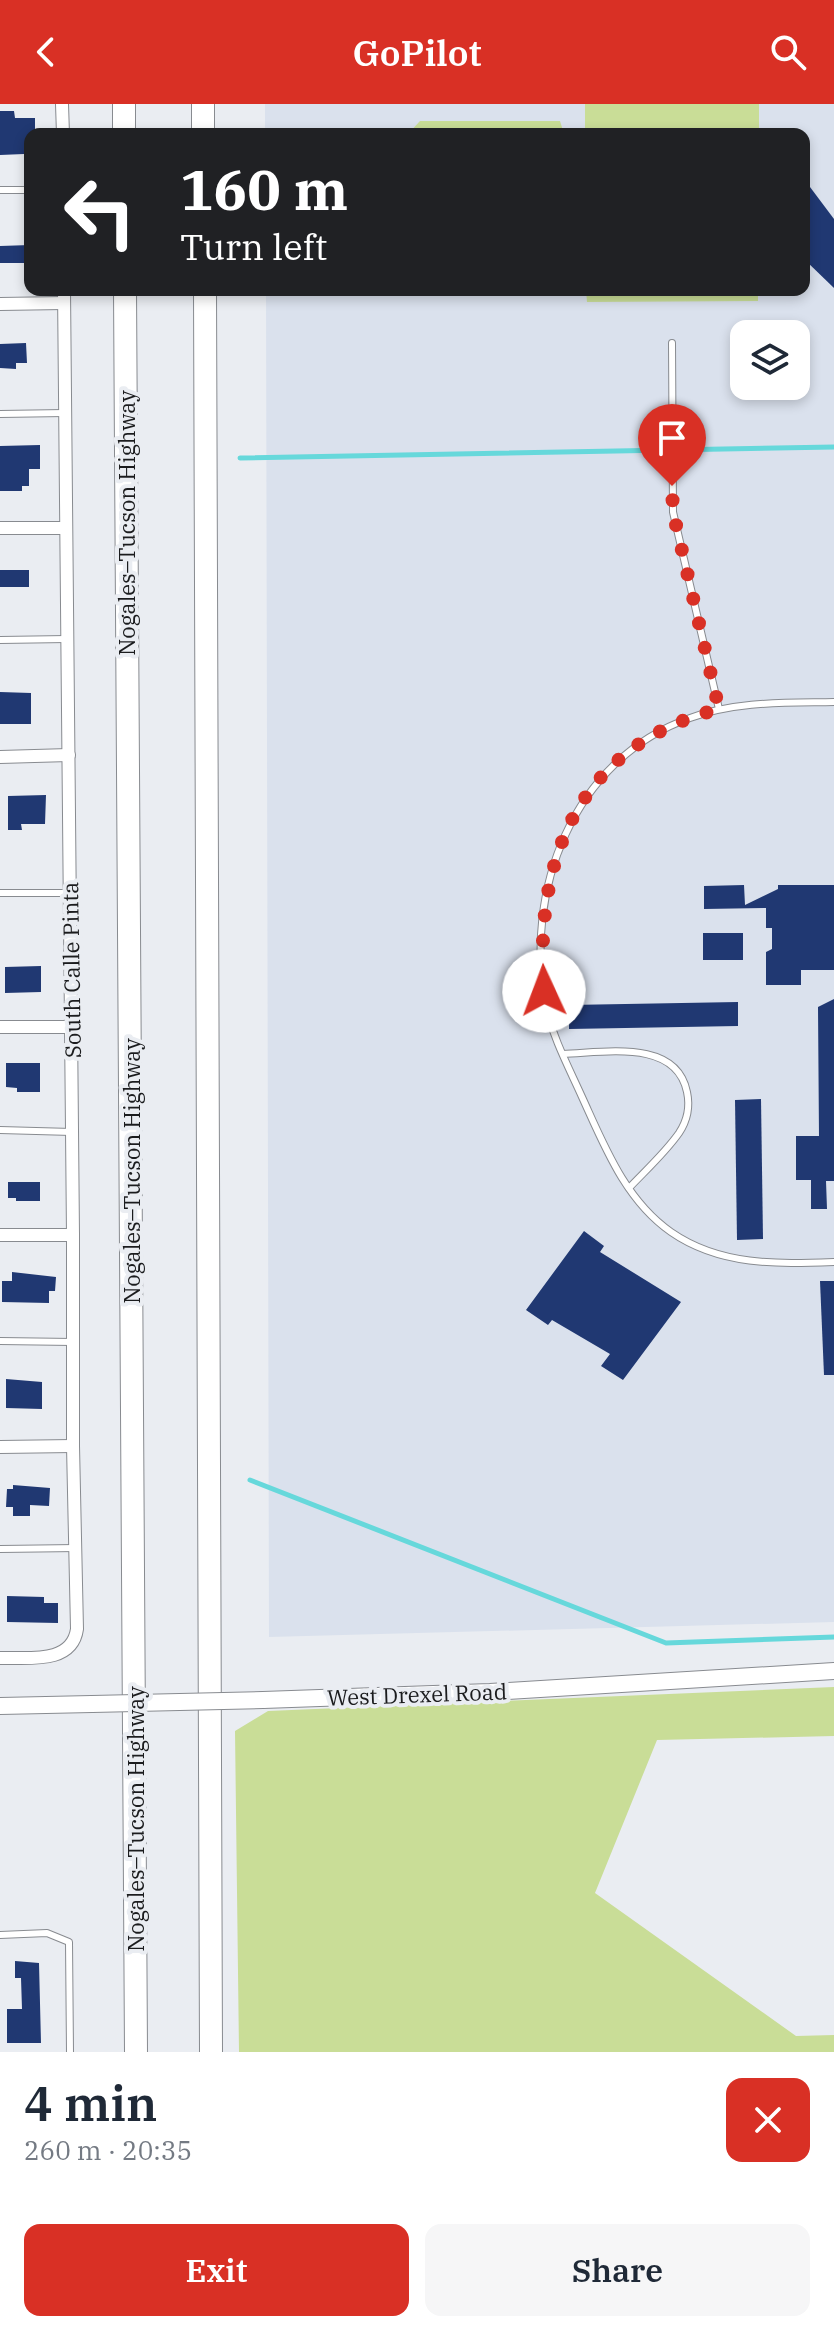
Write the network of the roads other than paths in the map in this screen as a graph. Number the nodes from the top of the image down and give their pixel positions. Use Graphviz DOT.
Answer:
graph roads {
  1 [pos="62,104"];
  2 [pos="124,104"];
  3 [pos="203,104"];
  4 [pos="63,128"];
  5 [pos="124,128"];
  6 [pos="203,128"];
  7 [pos="0,190"];
  8 [pos="24,190"];
  9 [pos="64,296"];
  10 [pos="125,296"];
  11 [pos="205,296"];
  12 [pos="0,304"];
  13 [pos="672,343"];
  14 [pos="65,413"];
  15 [pos="0,414"];
  16 [pos="0,528"];
  17 [pos="65,528"];
  18 [pos="67,639"];
  19 [pos="0,640"];
  20 [pos="834,702"];
  21 [pos="719,709"];
  22 [pos="69,755"];
  23 [pos="0,757"];
  24 [pos="0,893"];
  25 [pos="70,893"];
  26 [pos="0,1027"];
  27 [pos="71,1027"];
  28 [pos="563,1054"];
  29 [pos="0,1130"];
  30 [pos="72,1132"];
  31 [pos="629,1188"];
  32 [pos="0,1235"];
  33 [pos="73,1235"];
  34 [pos="834,1262"];
  35 [pos="0,1341"];
  36 [pos="73,1342"];
  37 [pos="73,1446"];
  38 [pos="0,1447"];
  39 [pos="76,1548"];
  40 [pos="0,1549"];
  41 [pos="0,1658"];
  42 [pos="834,1671"];
  43 [pos="0,1706"];
  44 [pos="0,1935"];
  45 [pos="70,2052"];
  46 [pos="136,2052"];
  47 [pos="211,2052"];
  1 -- 4 [label="street"];
  2 -- 5 [label="highway"];
  3 -- 6 [label="highway"];
  7 -- 8 [label="lane"];
  9 -- 12 [label="street"];
  9 -- 14 [label="street, South Calle Pinta"];
  10 -- 46 [label="highway, Nogales–Tucson Highway"];
  11 -- 47 [label="highway"];
  13 -- 21 [label="lane"];
  14 -- 15 [label="lane"];
  14 -- 17 [label="street, South Calle Pinta"];
  16 -- 17 [label="street"];
  17 -- 18 [label="street, South Calle Pinta"];
  18 -- 19 [label="lane"];
  18 -- 22 [label="street, South Calle Pinta"];
  20 -- 21 [label="lane"];
  21 -- 28 [label="lane"];
  22 -- 23 [label="street"];
  22 -- 25 [label="street, South Calle Pinta"];
  24 -- 25 [label="lane"];
  25 -- 27 [label="street, South Calle Pinta"];
  26 -- 27 [label="street"];
  27 -- 30 [label="street, South Calle Pinta"];
  28 -- 31 [label="lane"];
  28 -- 31 [label="lane"];
  29 -- 30 [label="lane"];
  30 -- 33 [label="street, South Calle Pinta"];
  31 -- 34 [label="lane"];
  32 -- 33 [label="street"];
  33 -- 36 [label="street, South Calle Pinta"];
  35 -- 36 [label="lane"];
  36 -- 37 [label="street, South Calle Pinta"];
  37 -- 38 [label="street"];
  37 -- 39 [label="street, South Calle Pinta"];
  39 -- 40 [label="lane"];
  39 -- 41 [label="street, South Calle Pinta"];
  42 -- 43 [label="street, West Drexel Road, bridge"];
  44 -- 45 [label="lane"];
}
